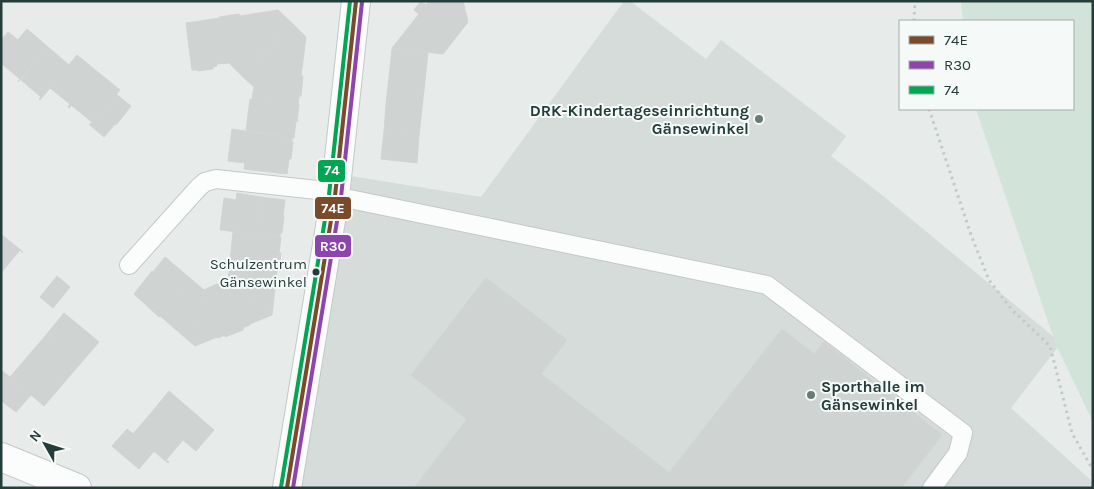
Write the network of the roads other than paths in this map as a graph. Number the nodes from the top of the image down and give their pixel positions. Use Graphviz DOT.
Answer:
graph roads {
  1 [pos="356,1"];
  2 [pos="335,194"];
  3 [pos="129,265"];
  4 [pos="1,457"];
  5 [pos="77,488"];
  6 [pos="287,488"];
  7 [pos="932,488"];
  1 -- 2 [label="street"];
  2 -- 3 [label="lane"];
  2 -- 6 [label="street"];
  2 -- 7 [label="lane"];
  4 -- 5 [label="street"];
}
